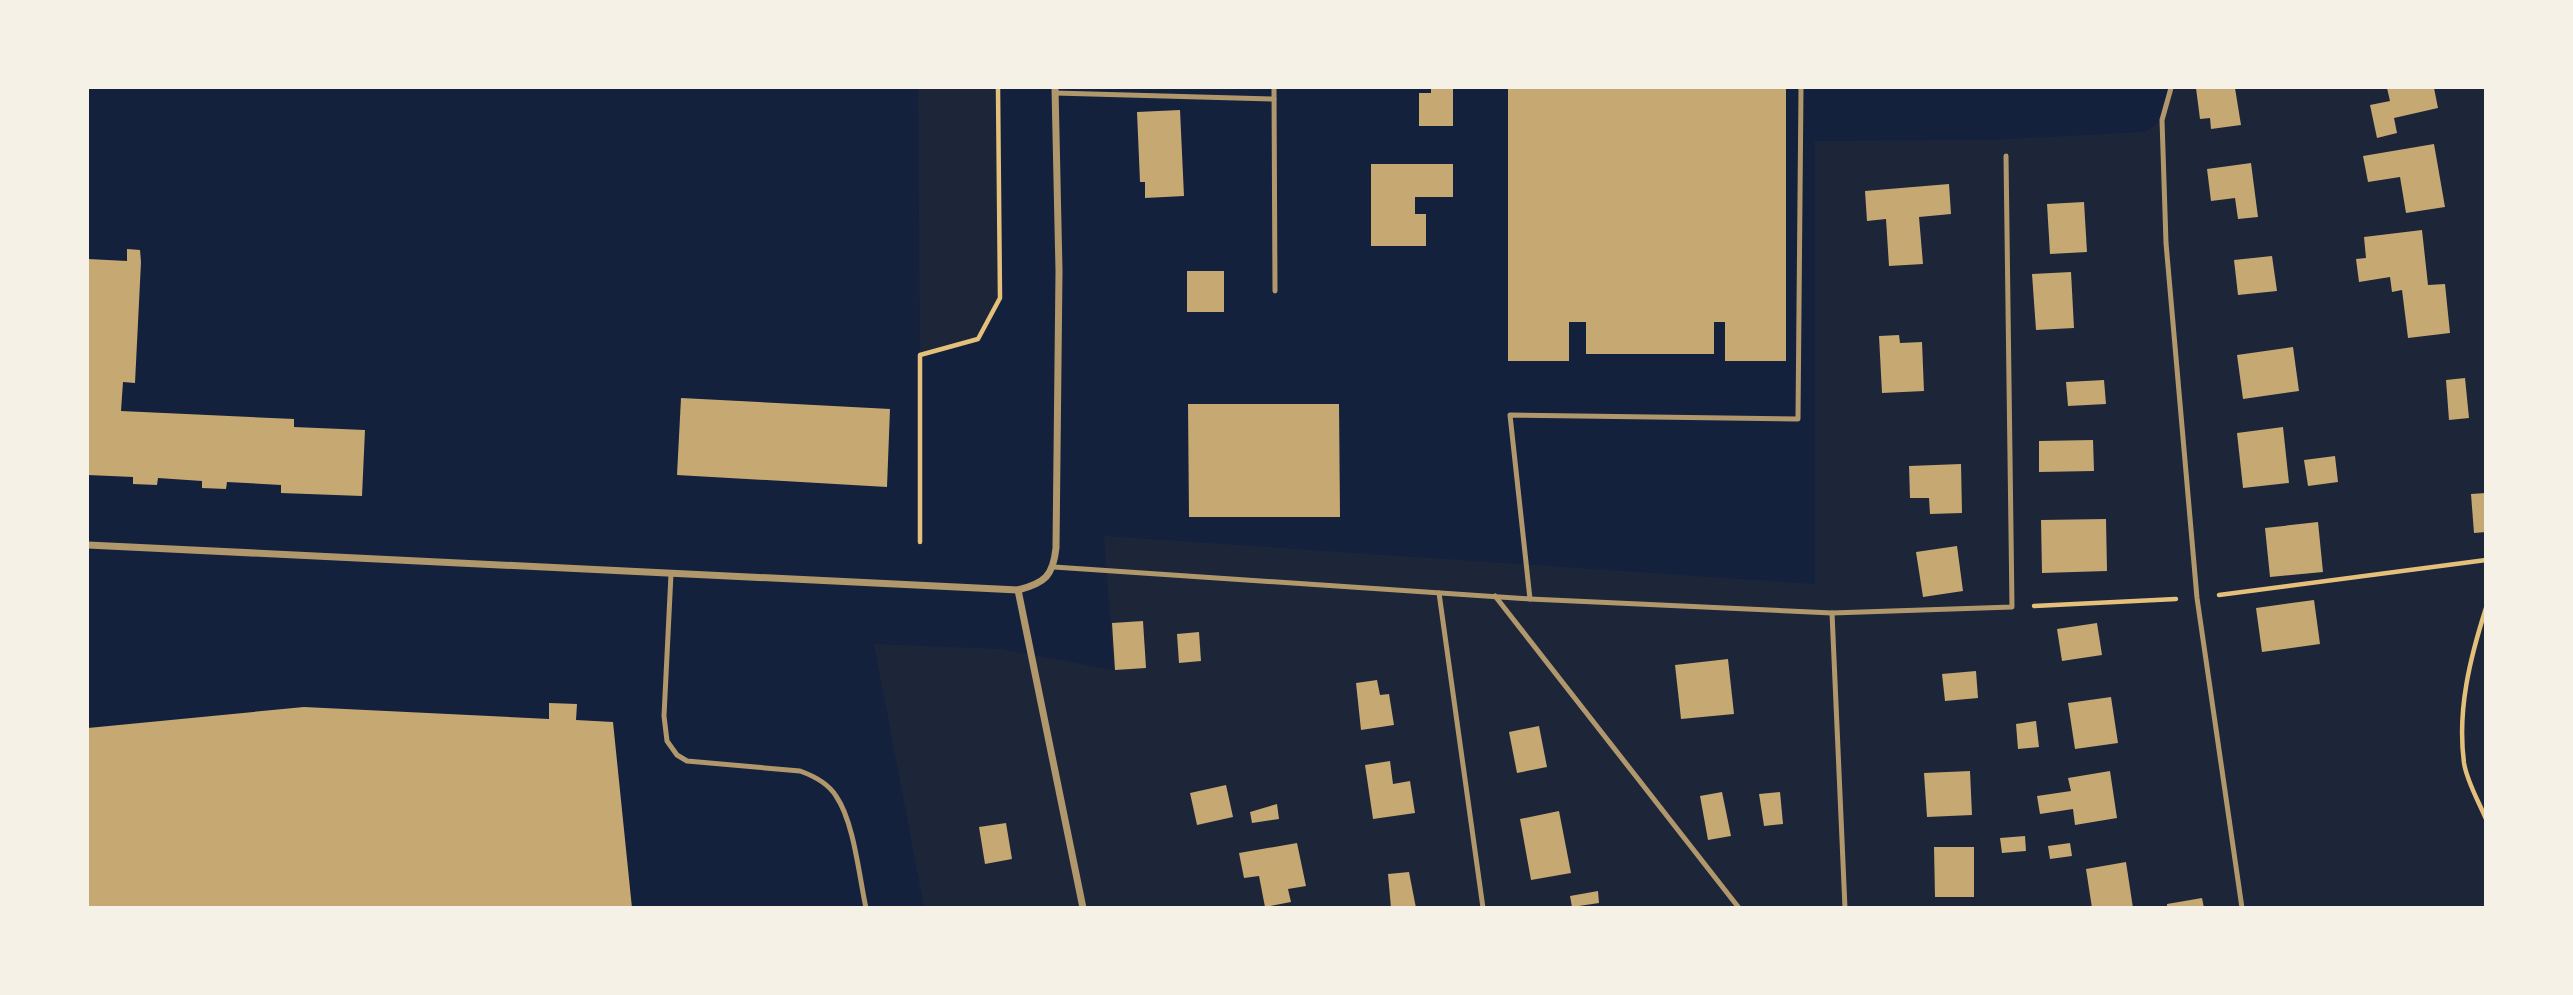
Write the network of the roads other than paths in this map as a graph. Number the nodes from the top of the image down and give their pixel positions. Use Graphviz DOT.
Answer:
graph roads {
  1 [pos="1274,88"];
  2 [pos="1801,88"];
  3 [pos="2171,88"];
  4 [pos="1055,90"];
  5 [pos="1275,99"];
  6 [pos="2006,156"];
  7 [pos="1275,291"];
  8 [pos="88,545"];
  9 [pos="1054,567"];
  10 [pos="671,574"];
  11 [pos="1018,590"];
  12 [pos="1439,593"];
  13 [pos="1495,596"];
  14 [pos="1530,599"];
  15 [pos="1832,613"];
  16 [pos="866,908"];
  17 [pos="1083,908"];
  18 [pos="1483,908"];
  19 [pos="1739,908"];
  20 [pos="1844,908"];
  21 [pos="2242,908"];
  1 -- 5 [label="lane"];
  2 -- 14 [label="lane"];
  3 -- 21 [label="lane"];
  4 -- 5 [label="lane"];
  4 -- 9 [label="street"];
  5 -- 7 [label="lane"];
  6 -- 15 [label="lane"];
  8 -- 10 [label="street"];
  9 -- 11 [label="street"];
  9 -- 12 [label="lane"];
  10 -- 11 [label="street"];
  10 -- 16 [label="lane"];
  11 -- 17 [label="street"];
  12 -- 13 [label="lane"];
  12 -- 18 [label="lane"];
  13 -- 14 [label="lane"];
  13 -- 19 [label="lane"];
  14 -- 15 [label="lane"];
  15 -- 20 [label="lane"];
}
